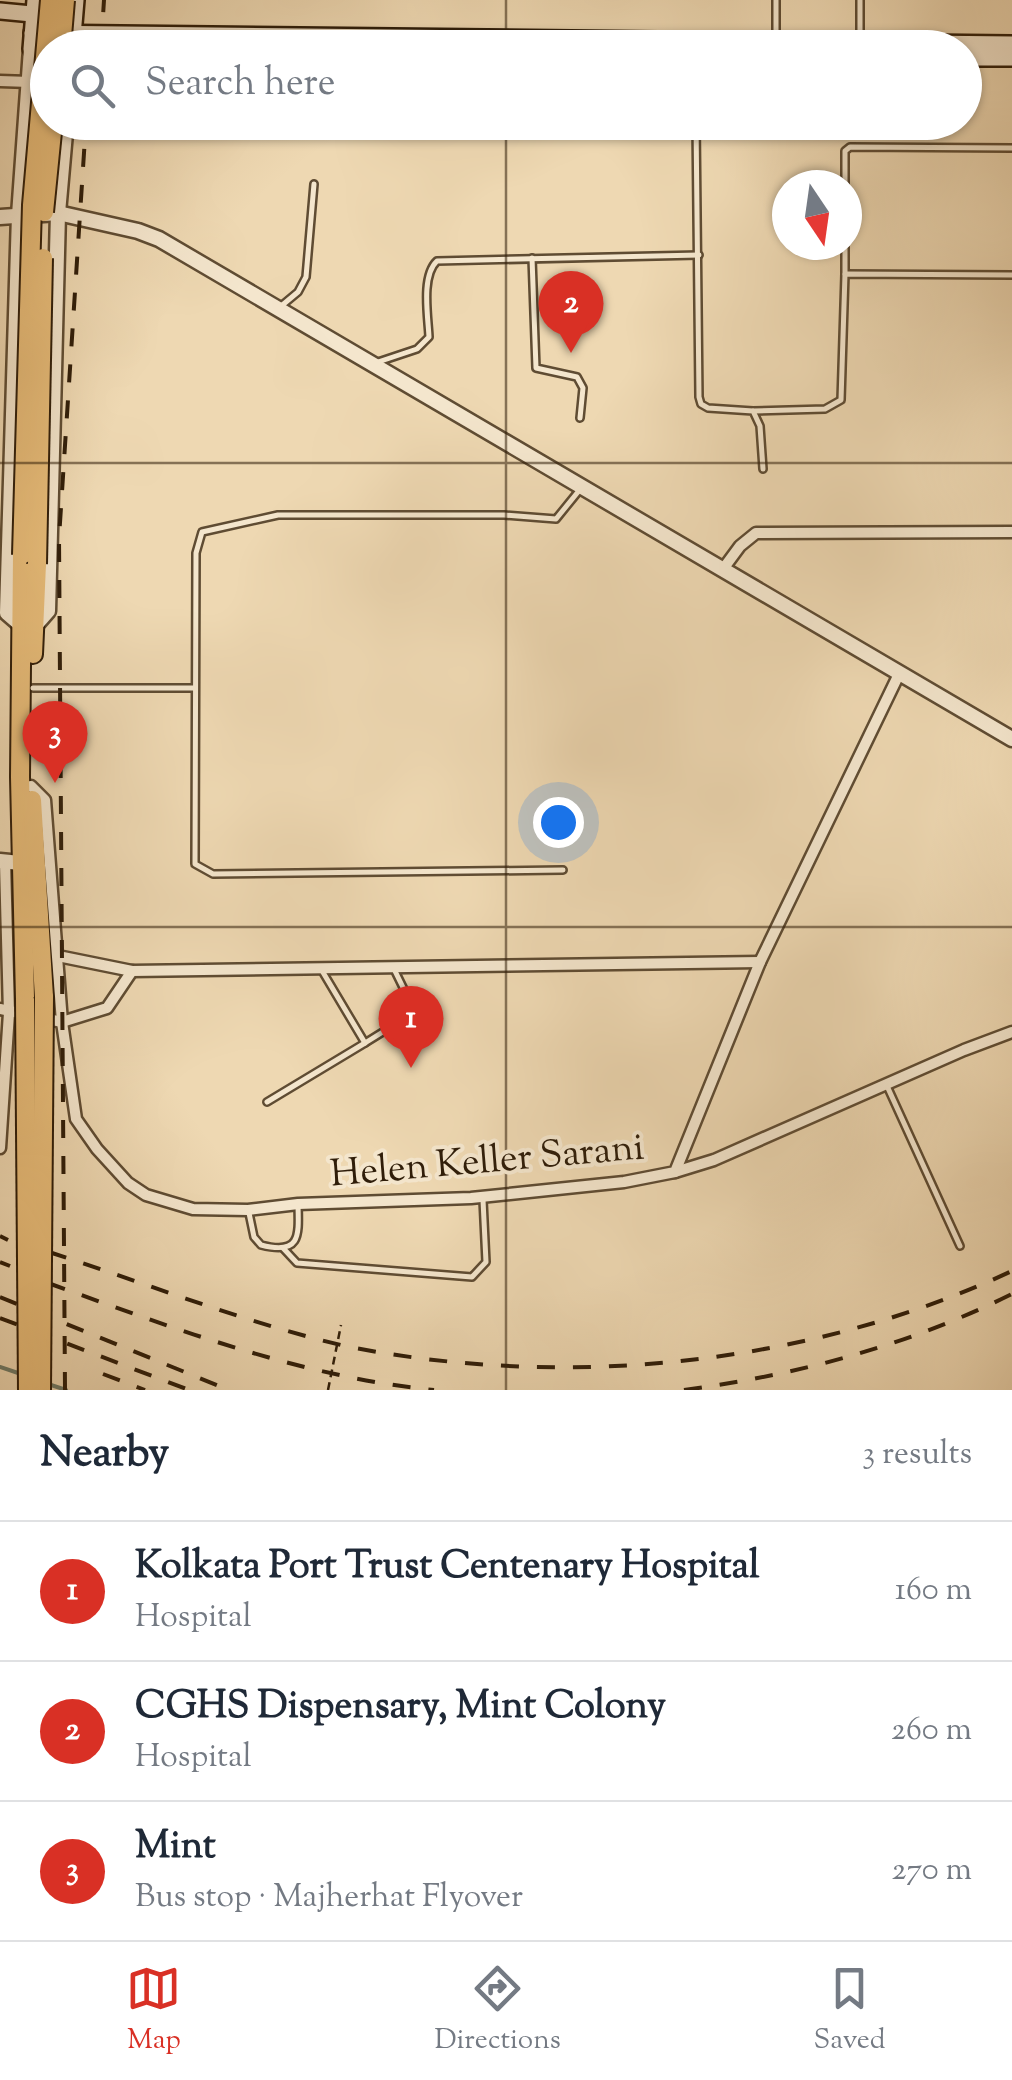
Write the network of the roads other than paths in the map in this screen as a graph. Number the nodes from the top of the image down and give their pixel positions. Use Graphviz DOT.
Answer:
graph roads {
  1 [pos="776,0"];
  2 [pos="860,0"];
  3 [pos="0,11"];
  4 [pos="73,17"];
  5 [pos="36,19"];
  6 [pos="146,30"];
  7 [pos="776,30"];
  8 [pos="860,30"];
  9 [pos="982,44"];
  10 [pos="1012,44"];
  11 [pos="982,58"];
  12 [pos="1012,58"];
  13 [pos="0,81"];
  14 [pos="30,82"];
  15 [pos="33,140"];
  16 [pos="51,140"];
  17 [pos="64,140"];
  18 [pos="696,140"];
  19 [pos="1012,148"];
  20 [pos="845,170"];
  21 [pos="314,184"];
  22 [pos="58,213"];
  23 [pos="19,216"];
  24 [pos="0,218"];
  25 [pos="698,255"];
  26 [pos="532,258"];
  27 [pos="845,260"];
  28 [pos="845,274"];
  29 [pos="1012,275"];
  30 [pos="278,309"];
  31 [pos="373,364"];
  32 [pos="753,411"];
  33 [pos="580,418"];
  34 [pos="763,469"];
  35 [pos="582,487"];
  36 [pos="1012,532"];
  37 [pos="29,560"];
  38 [pos="723,569"];
  39 [pos="4,583"];
  40 [pos="28,626"];
  41 [pos="900,672"];
  42 [pos="33,688"];
  43 [pos="194,688"];
  44 [pos="1012,740"];
  45 [pos="31,786"];
  46 [pos="16,863"];
  47 [pos="563,870"];
  48 [pos="58,956"];
  49 [pos="760,962"];
  50 [pos="393,966"];
  51 [pos="321,968"];
  52 [pos="132,970"];
  53 [pos="34,998"];
  54 [pos="4,1011"];
  55 [pos="62,1022"];
  56 [pos="1012,1032"];
  57 [pos="365,1043"];
  58 [pos="887,1086"];
  59 [pos="266,1102"];
  60 [pos="0,1148"];
  61 [pos="675,1172"];
  62 [pos="483,1197"];
  63 [pos="298,1204"];
  64 [pos="248,1210"];
  65 [pos="960,1246"];
  66 [pos="283,1248"];
  67 [pos="28,1390"];
  68 [pos="40,1390"];
  1 -- 7 [label="lane"];
  2 -- 8 [label="lane"];
  3 -- 5 [label="main road"];
  4 -- 5 [label="main road"];
  4 -- 5 [label="main road"];
  4 -- 6 [label="main road"];
  9 -- 10 [label="main road"];
  11 -- 12 [label="main road"];
  13 -- 14 [label="street"];
  14 -- 23 [label="street"];
  15 -- 37 [label="highway, bridge"];
  16 -- 37 [label="highway, bridge"];
  17 -- 22 [label="street"];
  18 -- 25 [label="lane"];
  19 -- 20 [label="lane"];
  21 -- 30 [label="lane"];
  22 -- 23 [label="street"];
  22 -- 30 [label="street"];
  22 -- 40 [label="street"];
  23 -- 24 [label="street"];
  23 -- 39 [label="street"];
  25 -- 26 [label="lane"];
  25 -- 32 [label="lane"];
  26 -- 31 [label="lane"];
  26 -- 33 [label="lane"];
  27 -- 28 [label="lane"];
  28 -- 29 [label="lane"];
  28 -- 32 [label="lane"];
  30 -- 31 [label="street"];
  31 -- 35 [label="street"];
  32 -- 34 [label="lane"];
  35 -- 38 [label="street"];
  35 -- 43 [label="lane"];
  36 -- 38 [label="street"];
  37 -- 40 [label="highway"];
  38 -- 41 [label="street"];
  39 -- 40 [label="street"];
  40 -- 42 [label="highway"];
  40 -- 46 [label="highway"];
  41 -- 44 [label="street"];
  41 -- 49 [label="street, Helen Keller Sarani"];
  42 -- 43 [label="lane"];
  42 -- 45 [label="highway"];
  43 -- 47 [label="lane"];
  45 -- 46 [label="highway"];
  45 -- 48 [label="street, Helen Keller Sarani"];
  46 -- 53 [label="highway"];
  46 -- 54 [label="street"];
  48 -- 52 [label="street"];
  48 -- 55 [label="street, Helen Keller Sarani"];
  49 -- 50 [label="street"];
  49 -- 61 [label="street, Helen Keller Sarani"];
  50 -- 51 [label="street"];
  50 -- 57 [label="lane"];
  51 -- 52 [label="street"];
  51 -- 57 [label="lane"];
  52 -- 55 [label="street"];
  53 -- 67 [label="highway, bridge"];
  53 -- 68 [label="highway, bridge"];
  54 -- 55 [label="street"];
  54 -- 60 [label="street"];
  55 -- 64 [label="street, Helen Keller Sarani"];
  56 -- 58 [label="street"];
  57 -- 59 [label="lane"];
  58 -- 61 [label="street"];
  58 -- 65 [label="lane"];
  61 -- 62 [label="street, Helen Keller Sarani"];
  62 -- 63 [label="street, Helen Keller Sarani"];
  62 -- 66 [label="lane"];
  63 -- 64 [label="street, Helen Keller Sarani"];
  63 -- 66 [label="lane"];
  64 -- 66 [label="lane"];
}
